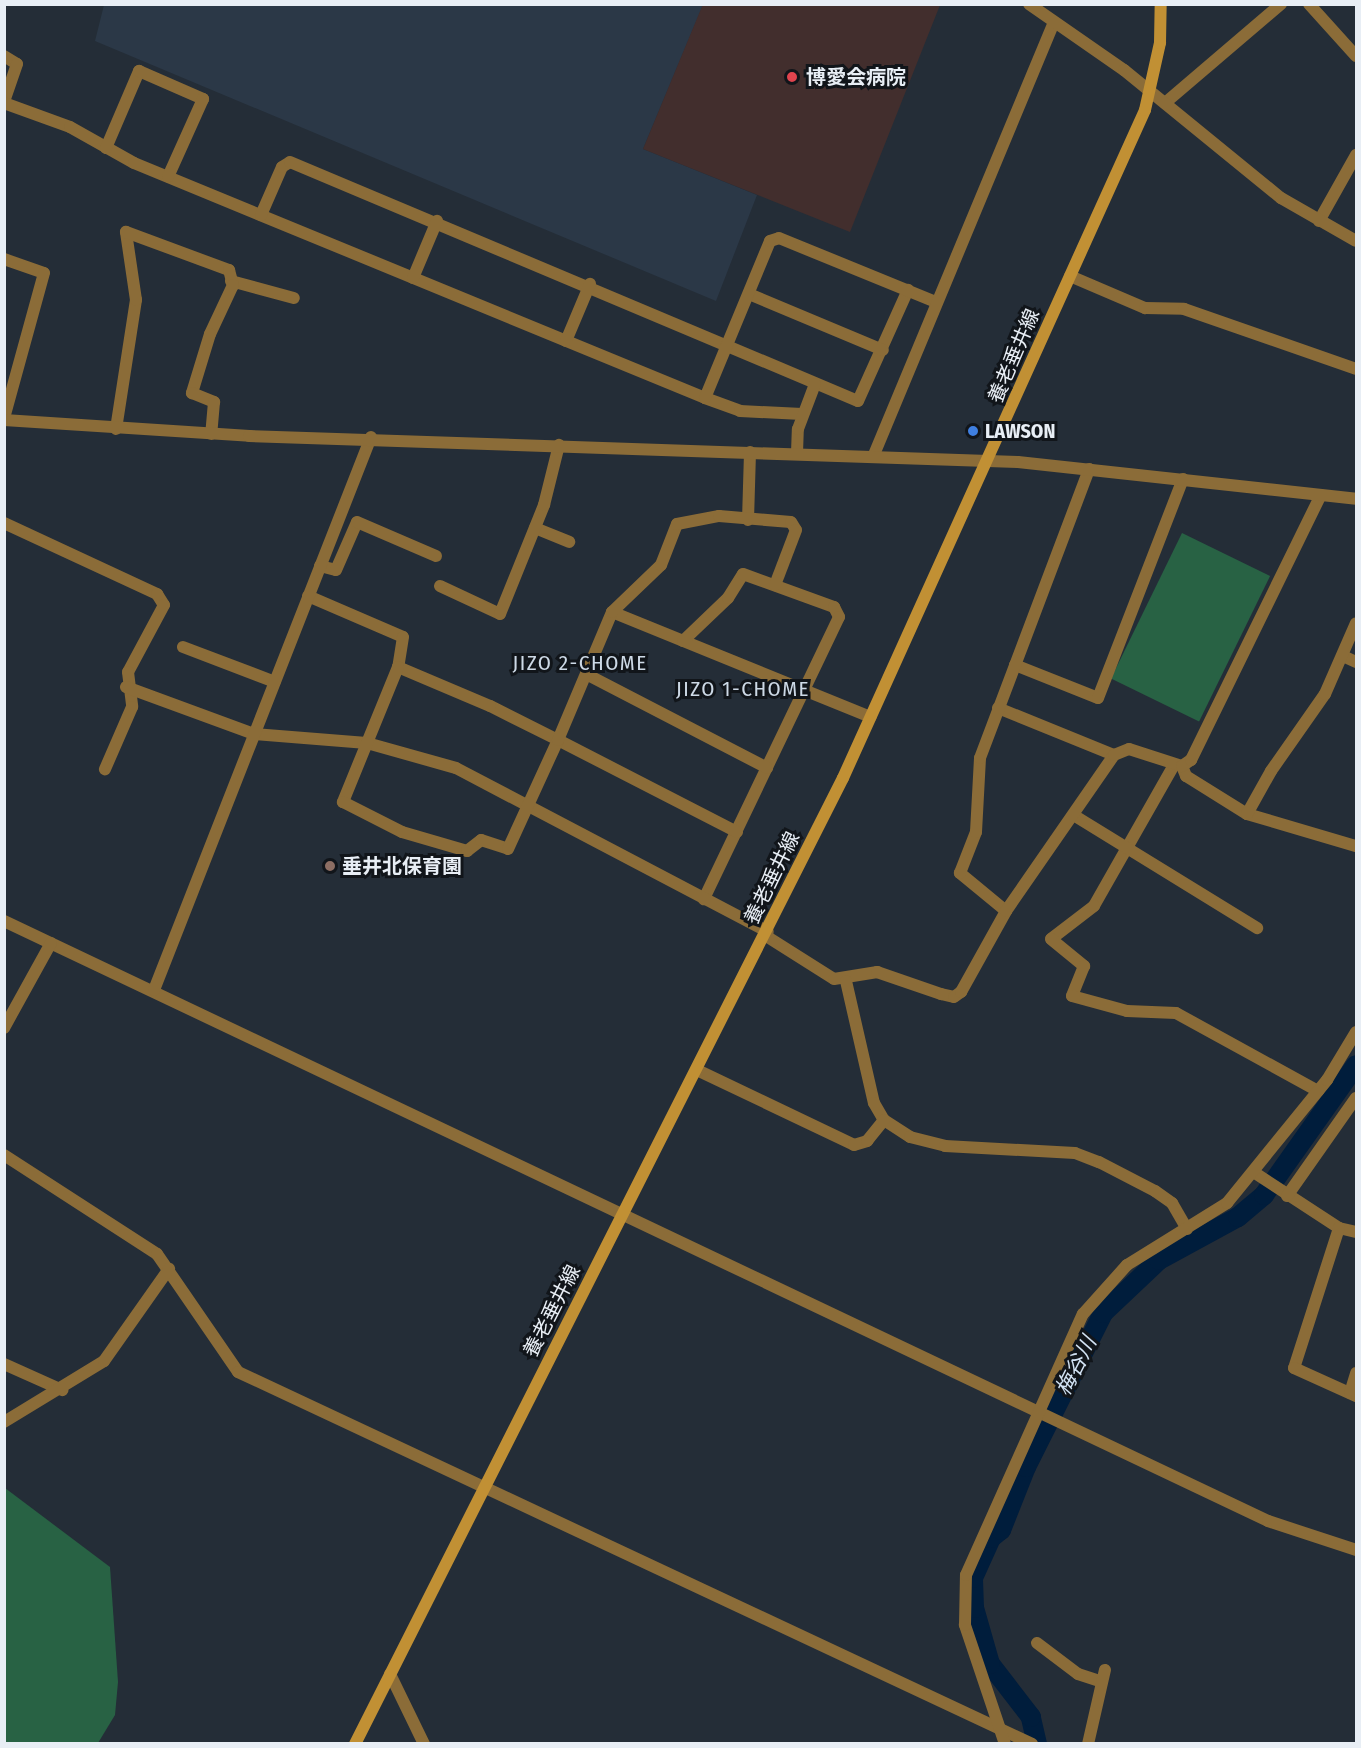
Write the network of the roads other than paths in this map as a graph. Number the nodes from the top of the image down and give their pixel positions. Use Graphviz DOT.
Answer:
graph roads {
  1 [pos="1029,4"];
  2 [pos="1161,4"];
  3 [pos="1281,4"];
  4 [pos="1309,4"];
  5 [pos="1054,22"];
  6 [pos="4,56"];
  7 [pos="1356,56"];
  8 [pos="1151,92"];
  9 [pos="4,102"];
  10 [pos="1165,103"];
  11 [pos="106,148"];
  12 [pos="1356,155"];
  13 [pos="168,177"];
  14 [pos="261,215"];
  15 [pos="437,221"];
  16 [pos="1319,221"];
  17 [pos="1356,241"];
  18 [pos="4,259"];
  19 [pos="1070,276"];
  20 [pos="413,278"];
  21 [pos="231,280"];
  22 [pos="590,285"];
  23 [pos="908,291"];
  24 [pos="749,294"];
  25 [pos="294,298"];
  26 [pos="936,302"];
  27 [pos="566,341"];
  28 [pos="729,344"];
  29 [pos="883,350"];
  30 [pos="1356,369"];
  31 [pos="815,384"];
  32 [pos="705,398"];
  33 [pos="802,414"];
  34 [pos="4,419"];
  35 [pos="116,429"];
  36 [pos="211,434"];
  37 [pos="371,437"];
  38 [pos="559,445"];
  39 [pos="750,452"];
  40 [pos="797,453"];
  41 [pos="873,457"];
  42 [pos="987,462"];
  43 [pos="1089,469"];
  44 [pos="1183,479"];
  45 [pos="1321,495"];
  46 [pos="1356,499"];
  47 [pos="748,520"];
  48 [pos="4,523"];
  49 [pos="535,528"];
  50 [pos="569,542"];
  51 [pos="436,556"];
  52 [pos="320,566"];
  53 [pos="775,585"];
  54 [pos="440,586"];
  55 [pos="308,596"];
  56 [pos="612,612"];
  57 [pos="1356,623"];
  58 [pos="684,641"];
  59 [pos="183,647"];
  60 [pos="1344,656"];
  61 [pos="1356,662"];
  62 [pos="1016,665"];
  63 [pos="398,668"];
  64 [pos="586,674"];
  65 [pos="275,682"];
  66 [pos="126,687"];
  67 [pos="803,691"];
  68 [pos="998,708"];
  69 [pos="870,717"];
  70 [pos="254,734"];
  71 [pos="558,740"];
  72 [pos="367,743"];
  73 [pos="1114,755"];
  74 [pos="1178,766"];
  75 [pos="105,768"];
  76 [pos="767,768"];
  77 [pos="528,805"];
  78 [pos="1247,814"];
  79 [pos="1075,816"];
  80 [pos="737,832"];
  81 [pos="1129,846"];
  82 [pos="1356,846"];
  83 [pos="704,899"];
  84 [pos="1006,911"];
  85 [pos="4,921"];
  86 [pos="1257,928"];
  87 [pos="767,934"];
  88 [pos="51,943"];
  89 [pos="846,981"];
  90 [pos="154,990"];
  91 [pos="4,1028"];
  92 [pos="1356,1032"];
  93 [pos="697,1070"];
  94 [pos="1318,1091"];
  95 [pos="1356,1098"];
  96 [pos="884,1120"];
  97 [pos="4,1155"];
  98 [pos="1258,1175"];
  99 [pos="1284,1195"];
  100 [pos="624,1213"];
  101 [pos="1339,1228"];
  102 [pos="1187,1229"];
  103 [pos="1356,1232"];
  104 [pos="170,1269"];
  105 [pos="4,1364"];
  106 [pos="1356,1373"];
  107 [pos="62,1390"];
  108 [pos="1353,1395"];
  109 [pos="1040,1411"];
  110 [pos="4,1422"];
  111 [pos="483,1490"];
  112 [pos="1356,1550"];
  113 [pos="1037,1643"];
  114 [pos="390,1674"];
  115 [pos="1005,1739"];
  116 [pos="1026,1742"];
  117 [pos="355,1743"];
  118 [pos="424,1743"];
  119 [pos="1088,1743"];
  1 -- 5 [label="street"];
  2 -- 8 [label="main road, 養老垂井線"];
  3 -- 10 [label="street"];
  4 -- 7 [label="street"];
  5 -- 8 [label="street"];
  5 -- 26 [label="street"];
  6 -- 9 [label="street"];
  8 -- 10 [label="street"];
  8 -- 19 [label="main road, 養老垂井線"];
  9 -- 11 [label="street"];
  10 -- 16 [label="street"];
  11 -- 13 [label="street"];
  11 -- 13 [label="street"];
  12 -- 16 [label="street"];
  13 -- 14 [label="street"];
  14 -- 15 [label="street"];
  14 -- 20 [label="street"];
  15 -- 20 [label="street"];
  15 -- 22 [label="street"];
  16 -- 17 [label="street"];
  18 -- 34 [label="street"];
  19 -- 30 [label="street"];
  19 -- 42 [label="main road, 養老垂井線"];
  20 -- 27 [label="street"];
  21 -- 25 [label="street"];
  21 -- 35 [label="street"];
  21 -- 36 [label="street"];
  22 -- 27 [label="street"];
  22 -- 28 [label="street"];
  23 -- 24 [label="street"];
  23 -- 26 [label="street"];
  23 -- 29 [label="street"];
  24 -- 28 [label="street"];
  24 -- 29 [label="street"];
  26 -- 41 [label="street"];
  27 -- 32 [label="street"];
  28 -- 31 [label="street"];
  28 -- 32 [label="street"];
  29 -- 31 [label="street"];
  31 -- 33 [label="street"];
  32 -- 33 [label="street"];
  33 -- 40 [label="street"];
  34 -- 35 [label="street"];
  35 -- 36 [label="street"];
  36 -- 37 [label="street"];
  37 -- 38 [label="street"];
  37 -- 52 [label="street"];
  38 -- 39 [label="street"];
  38 -- 49 [label="street"];
  39 -- 40 [label="street"];
  39 -- 47 [label="street"];
  40 -- 41 [label="street"];
  41 -- 42 [label="street"];
  42 -- 43 [label="street"];
  42 -- 69 [label="main road, 養老垂井線"];
  43 -- 44 [label="street"];
  43 -- 62 [label="street"];
  44 -- 45 [label="street"];
  44 -- 62 [label="street"];
  45 -- 46 [label="street"];
  45 -- 74 [label="street"];
  47 -- 53 [label="street"];
  47 -- 56 [label="street"];
  48 -- 66 [label="street"];
  49 -- 50 [label="street"];
  49 -- 54 [label="street"];
  51 -- 52 [label="street"];
  52 -- 55 [label="street"];
  53 -- 58 [label="street"];
  53 -- 67 [label="street"];
  55 -- 63 [label="street"];
  55 -- 65 [label="street"];
  56 -- 58 [label="street"];
  56 -- 64 [label="street"];
  57 -- 60 [label="street"];
  58 -- 67 [label="street"];
  59 -- 65 [label="street"];
  60 -- 61 [label="street"];
  60 -- 78 [label="street"];
  62 -- 68 [label="street"];
  63 -- 71 [label="street"];
  63 -- 72 [label="street"];
  64 -- 71 [label="street"];
  64 -- 76 [label="street"];
  65 -- 70 [label="street"];
  66 -- 70 [label="street"];
  66 -- 75 [label="street"];
  67 -- 69 [label="street"];
  67 -- 76 [label="street"];
  68 -- 73 [label="street"];
  68 -- 84 [label="street"];
  69 -- 87 [label="main road, 養老垂井線"];
  70 -- 72 [label="street"];
  70 -- 90 [label="street"];
  71 -- 77 [label="street"];
  71 -- 80 [label="street"];
  72 -- 77 [label="street"];
  72 -- 77 [label="street"];
  73 -- 74 [label="street"];
  73 -- 79 [label="street"];
  74 -- 78 [label="street"];
  74 -- 81 [label="street"];
  76 -- 80 [label="street"];
  77 -- 83 [label="street"];
  78 -- 82 [label="street"];
  79 -- 81 [label="street"];
  79 -- 84 [label="street"];
  80 -- 83 [label="street"];
  81 -- 86 [label="street"];
  81 -- 94 [label="street"];
  83 -- 87 [label="street"];
  84 -- 89 [label="street"];
  85 -- 88 [label="street"];
  87 -- 89 [label="street"];
  87 -- 93 [label="main road, 養老垂井線"];
  88 -- 90 [label="street"];
  88 -- 91 [label="street"];
  89 -- 96 [label="street"];
  90 -- 100 [label="street"];
  92 -- 94 [label="street"];
  93 -- 96 [label="street"];
  93 -- 100 [label="main road, 養老垂井線"];
  94 -- 98 [label="street"];
  95 -- 99 [label="street"];
  96 -- 102 [label="street"];
  97 -- 104 [label="street"];
  98 -- 99 [label="street"];
  98 -- 102 [label="street"];
  99 -- 101 [label="street"];
  100 -- 109 [label="street"];
  100 -- 111 [label="main road, 養老垂井線"];
  101 -- 103 [label="street"];
  101 -- 108 [label="street"];
  102 -- 109 [label="street"];
  104 -- 107 [label="street"];
  104 -- 111 [label="street"];
  105 -- 107 [label="street"];
  106 -- 108 [label="street"];
  107 -- 110 [label="street"];
  109 -- 112 [label="street"];
  109 -- 115 [label="street"];
  111 -- 114 [label="main road, 養老垂井線"];
  111 -- 115 [label="street"];
  113 -- 119 [label="street"];
  114 -- 117 [label="main road, 養老垂井線"];
  114 -- 118 [label="street"];
  115 -- 116 [label="street"];
}
